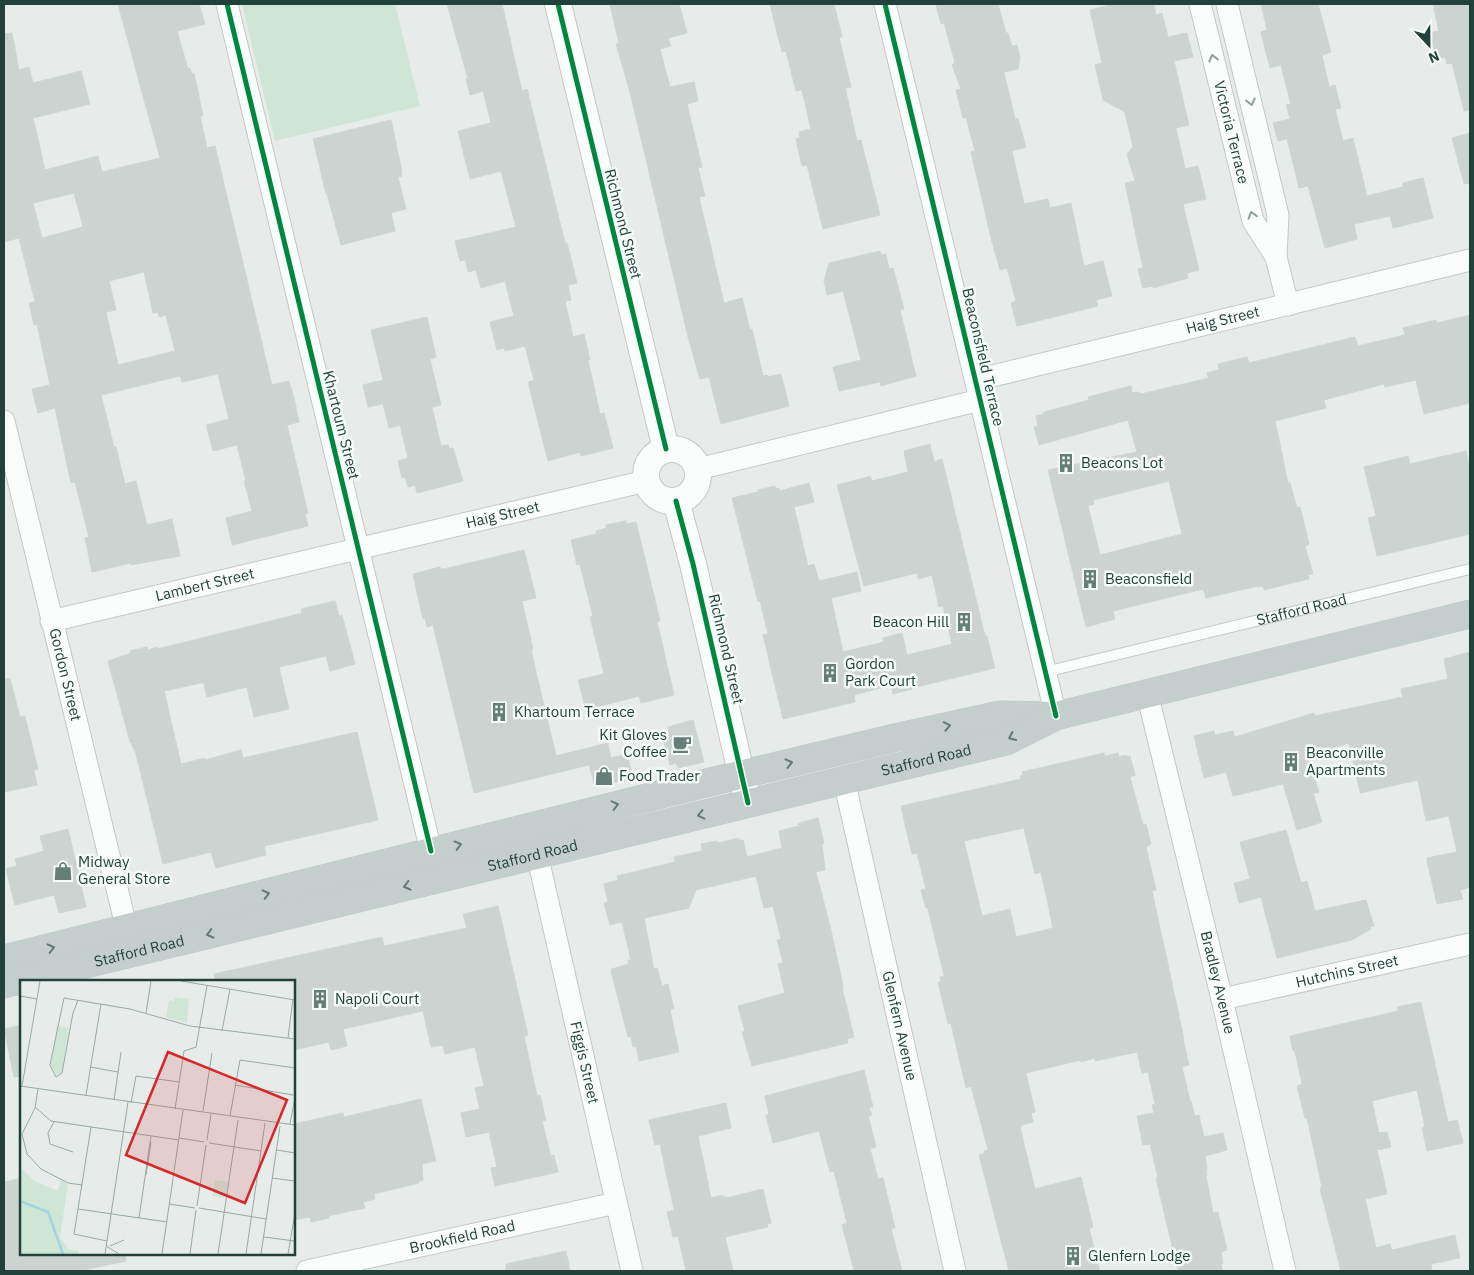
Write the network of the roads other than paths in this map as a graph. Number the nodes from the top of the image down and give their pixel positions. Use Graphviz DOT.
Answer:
graph roads {
  1 [pos="227,4"];
  2 [pos="558,4"];
  3 [pos="885,4"];
  4 [pos="1200,4"];
  5 [pos="1227,4"];
  6 [pos="1276,257"];
  7 [pos="1470,260"];
  8 [pos="1288,305"];
  9 [pos="978,390"];
  10 [pos="4,421"];
  11 [pos="666,449"];
  12 [pos="698,469"];
  13 [pos="646,481"];
  14 [pos="676,501"];
  15 [pos="358,550"];
  16 [pos="1470,569"];
  17 [pos="1470,614"];
  18 [pos="51,621"];
  19 [pos="1045,672"];
  20 [pos="1146,693"];
  21 [pos="1056,716"];
  22 [pos="742,774"];
  23 [pos="844,780"];
  24 [pos="748,804"];
  25 [pos="431,851"];
  26 [pos="538,854"];
  27 [pos="127,930"];
  28 [pos="1470,944"];
  29 [pos="4,960"];
  30 [pos="20,980"];
  31 [pos="20,980"];
  32 [pos="4,984"];
  33 [pos="1222,999"];
  34 [pos="616,1203"];
  35 [pos="307,1271"];
  36 [pos="632,1271"];
  37 [pos="955,1271"];
  38 [pos="1285,1271"];
  1 -- 15 [label="street, Khartoum Street"];
  2 -- 11 [label="street, Richmond Street"];
  3 -- 9 [label="street, Beaconsfield Terrace"];
  6 -- 4 [label="street, Victoria Terrace, one-way"];
  5 -- 6 [label="street, Victoria Terrace, one-way"];
  6 -- 8 [label="street, Victoria Terrace"];
  7 -- 8 [label="street, Haig Street"];
  8 -- 9 [label="street, Haig Street"];
  9 -- 12 [label="street, Haig Street"];
  9 -- 19 [label="street, Beaconsfield Terrace"];
  10 -- 18 [label="street, Gordon Street"];
  11 -- 12 [label="street"];
  11 -- 13 [label="street"];
  12 -- 14 [label="street"];
  13 -- 14 [label="street"];
  13 -- 15 [label="street, Haig Street"];
  14 -- 22 [label="street, Richmond Street"];
  15 -- 18 [label="street, Lambert Street"];
  15 -- 25 [label="street, Khartoum Street"];
  16 -- 19 [label="lane, Stafford Road"];
  17 -- 20 [label="highway, Stafford Road"];
  18 -- 27 [label="street, Gordon Street"];
  19 -- 21 [label="street, Beaconsfield Terrace"];
  20 -- 21 [label="highway, Stafford Road"];
  20 -- 33 [label="street, Bradley Avenue"];
  22 -- 21 [label="highway, Stafford Road, one-way"];
  21 -- 23 [label="highway, Stafford Road, one-way"];
  22 -- 24 [label="street, Richmond Street"];
  25 -- 22 [label="highway, Stafford Road, one-way"];
  23 -- 24 [label="highway, Stafford Road"];
  23 -- 37 [label="street, Glenfern Avenue"];
  24 -- 26 [label="highway, Stafford Road, one-way"];
  27 -- 25 [label="highway, Stafford Road, one-way"];
  26 -- 30 [label="highway, Stafford Road, one-way"];
  26 -- 34 [label="street, Figgis Street"];
  29 -- 27 [label="highway, Stafford Road, one-way"];
  28 -- 33 [label="street, Hutchins Street"];
  31 -- 32 [label="highway, Stafford Road, one-way"];
  33 -- 38 [label="street, Bradley Avenue"];
  34 -- 35 [label="street, Brookfield Road"];
  34 -- 36 [label="street, Figgis Street"];
}
